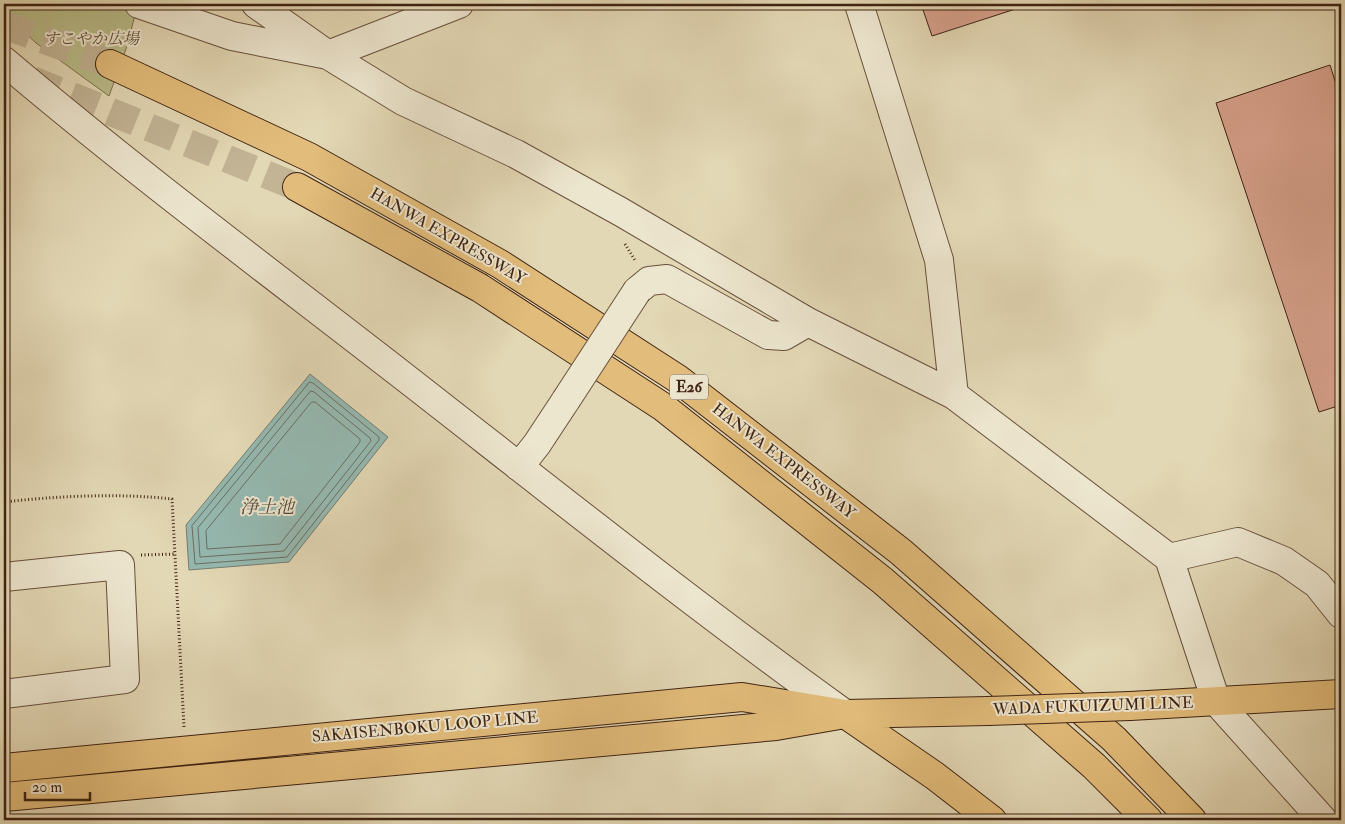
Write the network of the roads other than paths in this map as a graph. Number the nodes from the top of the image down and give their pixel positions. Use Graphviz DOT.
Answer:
graph roads {
  1 [pos="139,4"];
  2 [pos="256,4"];
  3 [pos="459,4"];
  4 [pos="859,4"];
  5 [pos="328,55"];
  6 [pos="4,61"];
  7 [pos="110,64"];
  8 [pos="297,187"];
  9 [pos="808,322"];
  10 [pos="954,396"];
  11 [pos="518,466"];
  12 [pos="1169,558"];
  13 [pos="4,577"];
  14 [pos="1341,614"];
  15 [pos="4,694"];
  16 [pos="1341,694"];
  17 [pos="1216,701"];
  18 [pos="845,714"];
  19 [pos="4,768"];
  20 [pos="4,797"];
  21 [pos="992,820"];
  22 [pos="1148,820"];
  23 [pos="1192,820"];
  24 [pos="1323,820"];
  1 -- 5 [label="street"];
  2 -- 5 [label="street"];
  3 -- 5 [label="street"];
  4 -- 10 [label="street"];
  5 -- 9 [label="street"];
  6 -- 11 [label="street"];
  7 -- 23 [label="main road, HANWA EXPRESSWAY / E26"];
  8 -- 22 [label="main road, HANWA EXPRESSWAY / E26"];
  9 -- 10 [label="street"];
  9 -- 11 [label="street, bridge"];
  10 -- 12 [label="street"];
  11 -- 18 [label="street"];
  12 -- 14 [label="street"];
  12 -- 17 [label="street"];
  13 -- 15 [label="street"];
  16 -- 17 [label="main road, WADA FUKUIZUMI LINE"];
  17 -- 18 [label="main road, WADA FUKUIZUMI LINE, bridge"];
  17 -- 24 [label="street"];
  18 -- 19 [label="main road, SAKAISENBOKU LOOP LINE"];
  18 -- 20 [label="main road, SAKAISENBOKU LOOP LINE"];
  18 -- 21 [label="main road, SAKAISENBOKU LOOP LINE"];
}
